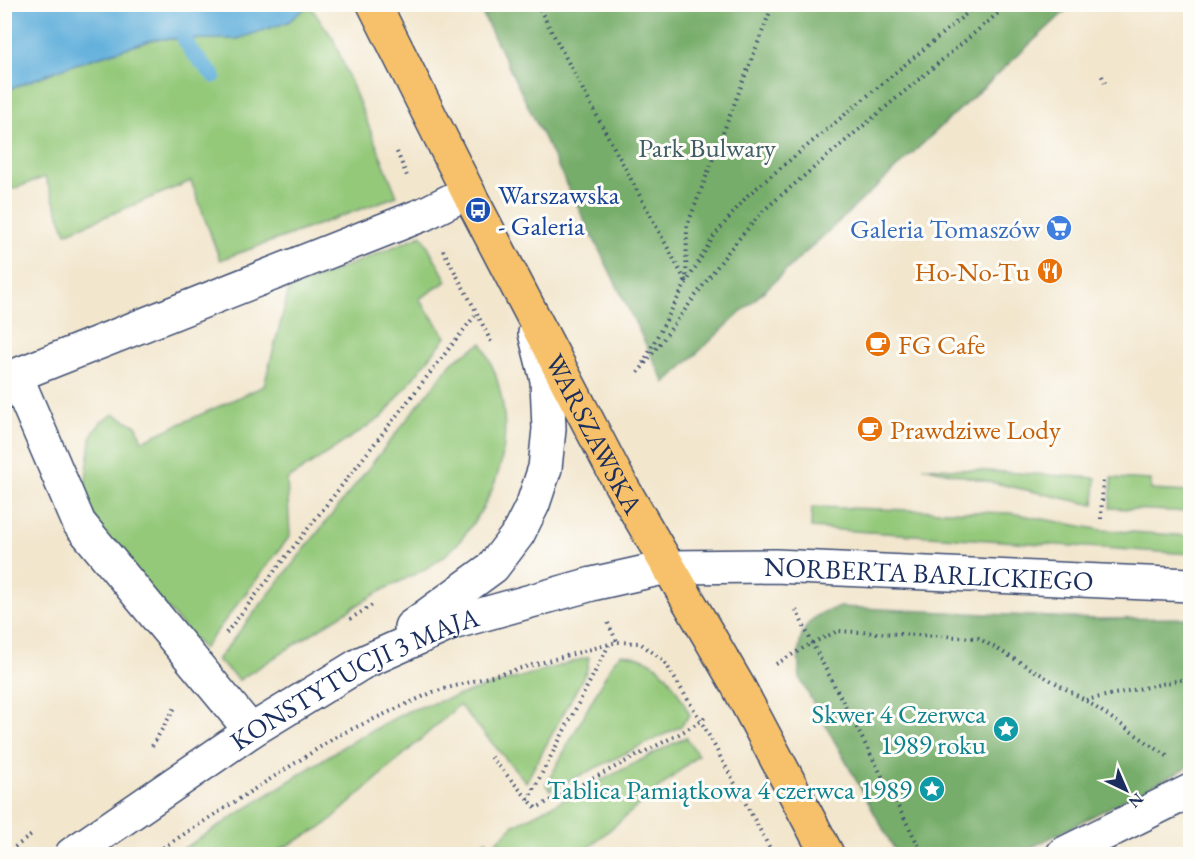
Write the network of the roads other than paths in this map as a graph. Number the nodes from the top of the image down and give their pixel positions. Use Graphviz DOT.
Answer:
graph roads {
  1 [pos="374,4"];
  2 [pos="468,192"];
  3 [pos="530,311"];
  4 [pos="10,378"];
  5 [pos="668,567"];
  6 [pos="1191,585"];
  7 [pos="362,663"];
  8 [pos="251,731"];
  9 [pos="1191,791"];
  10 [pos="72,855"];
  11 [pos="827,855"];
  12 [pos="1063,855"];
  1 -- 2 [label="main road, WARSZAWSKA"];
  2 -- 3 [label="main road, WARSZAWSKA"];
  2 -- 4 [label="street"];
  3 -- 5 [label="main road, WARSZAWSKA"];
  3 -- 7 [label="street"];
  4 -- 8 [label="street"];
  5 -- 6 [label="street, NORBERTA BARLICKIEGO"];
  5 -- 7 [label="street, KONSTYTUCJI 3 MAJA"];
  5 -- 11 [label="main road, WARSZAWSKA"];
  7 -- 8 [label="street, KONSTYTUCJI 3 MAJA"];
  8 -- 10 [label="street, KONSTYTUCJI 3 MAJA"];
  9 -- 12 [label="street"];
}
